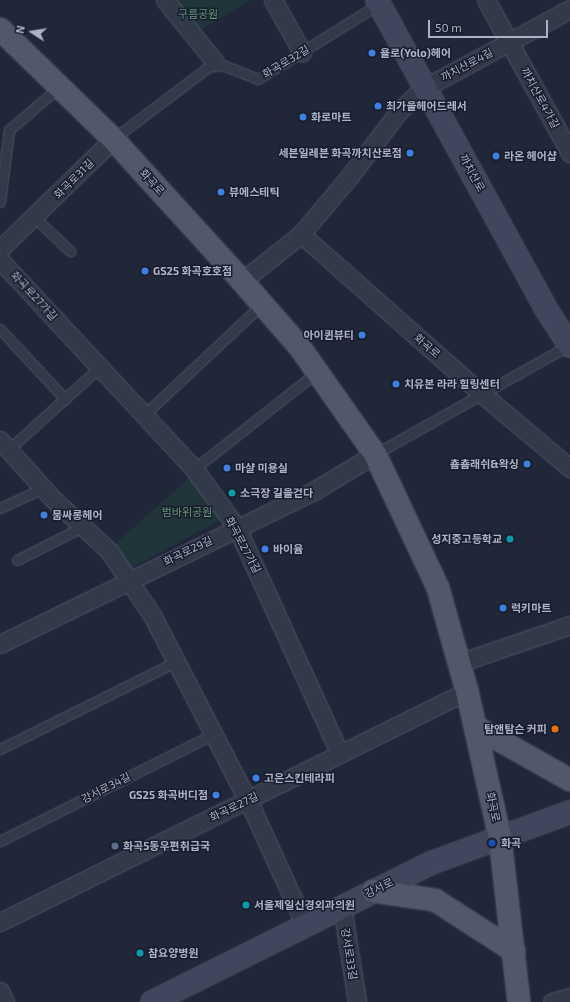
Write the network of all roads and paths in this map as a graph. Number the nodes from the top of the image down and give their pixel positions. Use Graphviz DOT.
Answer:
graph roads {
  1 [pos="165,0"];
  2 [pos="273,0"];
  3 [pos="486,0"];
  4 [pos="381,1"];
  5 [pos="570,9"];
  6 [pos="2,34"];
  7 [pos="509,42"];
  8 [pos="302,52"];
  9 [pos="215,62"];
  10 [pos="59,87"];
  11 [pos="424,88"];
  12 [pos="113,139"];
  13 [pos="570,153"];
  14 [pos="0,202"];
  15 [pos="34,217"];
  16 [pos="301,234"];
  17 [pos="1,249"];
  18 [pos="70,251"];
  19 [pos="242,281"];
  20 [pos="261,305"];
  21 [pos="0,329"];
  22 [pos="570,346"];
  23 [pos="100,367"];
  24 [pos="317,372"];
  25 [pos="482,394"];
  26 [pos="65,399"];
  27 [pos="144,415"];
  28 [pos="4,445"];
  29 [pos="375,454"];
  30 [pos="570,468"];
  31 [pos="194,469"];
  32 [pos="43,488"];
  33 [pos="0,508"];
  34 [pos="82,527"];
  35 [pos="236,528"];
  36 [pos="16,560"];
  37 [pos="128,580"];
  38 [pos="570,625"];
  39 [pos="0,644"];
  40 [pos="175,662"];
  41 [pos="459,663"];
  42 [pos="467,691"];
  43 [pos="476,727"];
  44 [pos="212,734"];
  45 [pos="0,749"];
  46 [pos="340,754"];
  47 [pos="570,780"];
  48 [pos="247,801"];
  49 [pos="570,812"];
  50 [pos="500,838"];
  51 [pos="0,841"];
  52 [pos="373,891"];
  53 [pos="342,906"];
  54 [pos="0,922"];
  55 [pos="305,925"];
  56 [pos="514,951"];
  57 [pos="0,991"];
  58 [pos="570,998"];
  59 [pos="5,1002"];
  60 [pos="152,1002"];
  61 [pos="357,1002"];
  62 [pos="519,1002"];
  63 [pos="552,1002"];
  1 -- 9 [label="street"];
  2 -- 8 [label="street"];
  3 -- 7 [label="street"];
  4 -- 8 [label="lane, 화곡로32길"];
  4 -- 11 [label="main road, 까치산로"];
  5 -- 7 [label="street, 까치산로4길"];
  6 -- 10 [label="main road, 화곡로"];
  7 -- 11 [label="street, 까치산로4길"];
  7 -- 13 [label="street, 까치산로4가길"];
  8 -- 9 [label="lane, 화곡로32길"];
  9 -- 12 [label="lane"];
  10 -- 12 [label="main road, 화곡로"];
  10 -- 14 [label="lane"];
  11 -- 16 [label="street"];
  11 -- 22 [label="main road, 까치산로"];
  12 -- 15 [label="street, 화곡로31길"];
  12 -- 19 [label="main road, 화곡로"];
  15 -- 17 [label="street, 화곡로31길"];
  15 -- 18 [label="lane"];
  16 -- 19 [label="street"];
  16 -- 25 [label="street, 화곡로"];
  17 -- 23 [label="street, 화곡로27가길"];
  19 -- 20 [label="main road, 화곡로"];
  20 -- 24 [label="main road, 화곡로"];
  20 -- 27 [label="lane"];
  21 -- 26 [label="lane"];
  22 -- 25 [label="lane"];
  23 -- 26 [label="lane"];
  23 -- 27 [label="street, 화곡로27가길"];
  24 -- 29 [label="main road, 화곡로"];
  24 -- 31 [label="lane"];
  25 -- 29 [label="lane"];
  25 -- 30 [label="street, 화곡로"];
  26 -- 28 [label="lane"];
  27 -- 31 [label="street, 화곡로27가길"];
  28 -- 32 [label="street"];
  29 -- 35 [label="street, 화곡로29길"];
  29 -- 41 [label="main road, 화곡로"];
  31 -- 35 [label="street, 화곡로27가길"];
  32 -- 33 [label="lane"];
  32 -- 34 [label="street"];
  34 -- 36 [label="lane"];
  34 -- 37 [label="street"];
  35 -- 37 [label="street, 화곡로29길"];
  35 -- 46 [label="street, 화곡로27가길"];
  37 -- 39 [label="street, 화곡로29길"];
  37 -- 40 [label="street"];
  38 -- 41 [label="street"];
  40 -- 44 [label="street"];
  40 -- 45 [label="lane"];
  41 -- 42 [label="main road, 화곡로"];
  42 -- 43 [label="main road, 화곡로"];
  42 -- 46 [label="street, 화곡로27길"];
  43 -- 47 [label="main road"];
  43 -- 50 [label="main road, 화곡로"];
  44 -- 48 [label="street"];
  44 -- 51 [label="lane, 강서로34길"];
  46 -- 48 [label="street, 화곡로27길"];
  48 -- 54 [label="street, 화곡로27길"];
  48 -- 55 [label="street"];
  49 -- 50 [label="main road, 강서로"];
  50 -- 52 [label="main road, 강서로"];
  50 -- 56 [label="main road, 화곡로"];
  52 -- 53 [label="main road, 강서로"];
  52 -- 56 [label="main road"];
  53 -- 55 [label="main road, 강서로"];
  53 -- 61 [label="street, 강서로33길"];
  55 -- 60 [label="main road, 강서로"];
  56 -- 62 [label="main road, 화곡로"];
  57 -- 59 [label="street"];
  58 -- 63 [label="street"];
}
